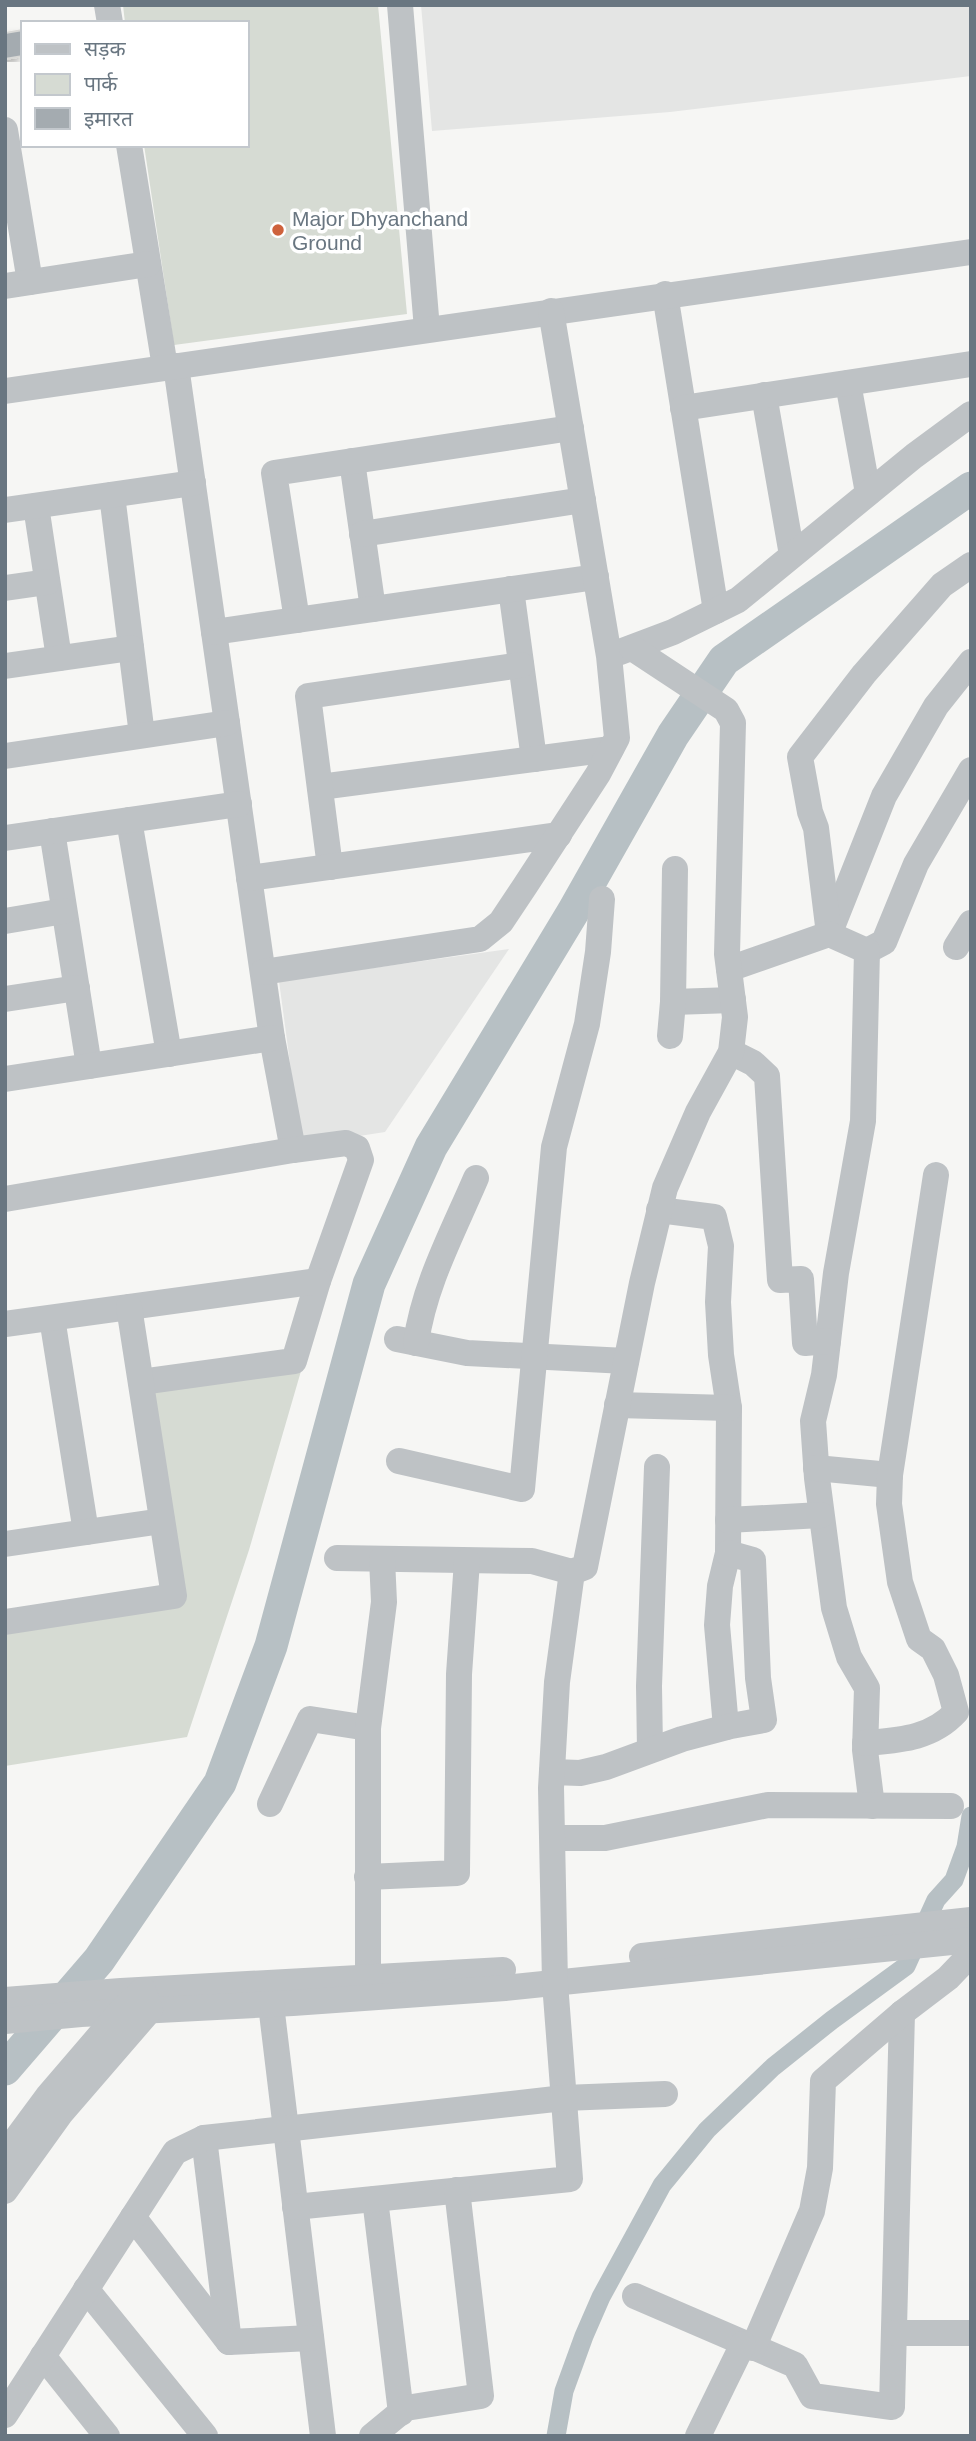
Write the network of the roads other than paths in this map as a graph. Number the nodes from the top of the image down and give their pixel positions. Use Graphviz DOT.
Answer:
graph roads {
  1 [pos="400,5"];
  2 [pos="5,130"];
  3 [pos="129,147"];
  4 [pos="971,252"];
  5 [pos="148,264"];
  6 [pos="18,284"];
  7 [pos="665,295"];
  8 [pos="551,311"];
  9 [pos="427,329"];
  10 [pos="971,364"];
  11 [pos="170,367"];
  12 [pos="848,383"];
  13 [pos="5,391"];
  14 [pos="764,395"];
  15 [pos="683,408"];
  16 [pos="971,414"];
  17 [pos="571,428"];
  18 [pos="352,461"];
  19 [pos="193,483"];
  20 [pos="868,493"];
  21 [pos="111,495"];
  22 [pos="583,500"];
  23 [pos="36,506"];
  24 [pos="5,510"];
  25 [pos="362,534"];
  26 [pos="792,555"];
  27 [pos="971,565"];
  28 [pos="596,577"];
  29 [pos="47,582"];
  30 [pos="5,588"];
  31 [pos="511,589"];
  32 [pos="373,609"];
  33 [pos="716,611"];
  34 [pos="297,620"];
  35 [pos="214,632"];
  36 [pos="131,648"];
  37 [pos="620,652"];
  38 [pos="59,658"];
  39 [pos="971,662"];
  40 [pos="521,665"];
  41 [pos="5,666"];
  42 [pos="227,723"];
  43 [pos="142,735"];
  44 [pos="611,749"];
  45 [pos="5,756"];
  46 [pos="534,759"];
  47 [pos="971,770"];
  48 [pos="320,787"];
  49 [pos="239,804"];
  50 [pos="129,820"];
  51 [pos="52,831"];
  52 [pos="559,835"];
  53 [pos="5,838"];
  54 [pos="330,867"];
  55 [pos="675,869"];
  56 [pos="249,878"];
  57 [pos="602,899"];
  58 [pos="64,911"];
  59 [pos="5,920"];
  60 [pos="971,923"];
  61 [pos="829,934"];
  62 [pos="956,947"];
  63 [pos="867,951"];
  64 [pos="729,969"];
  65 [pos="263,972"];
  66 [pos="77,988"];
  67 [pos="5,999"];
  68 [pos="733,1000"];
  69 [pos="674,1002"];
  70 [pos="670,1036"];
  71 [pos="272,1038"];
  72 [pos="731,1052"];
  73 [pos="169,1054"];
  74 [pos="89,1066"];
  75 [pos="5,1079"];
  76 [pos="293,1150"];
  77 [pos="936,1175"];
  78 [pos="476,1178"];
  79 [pos="5,1199"];
  80 [pos="659,1210"];
  81 [pos="318,1281"];
  82 [pos="129,1307"];
  83 [pos="52,1318"];
  84 [pos="5,1325"];
  85 [pos="828,1341"];
  86 [pos="533,1356"];
  87 [pos="626,1361"];
  88 [pos="141,1382"];
  89 [pos="617,1405"];
  90 [pos="729,1408"];
  91 [pos="399,1461"];
  92 [pos="657,1467"];
  93 [pos="816,1468"];
  94 [pos="890,1475"];
  95 [pos="821,1515"];
  96 [pos="728,1520"];
  97 [pos="162,1521"];
  98 [pos="86,1532"];
  99 [pos="6,1539"];
  100 [pos="728,1553"];
  101 [pos="337,1558"];
  102 [pos="382,1559"];
  103 [pos="467,1561"];
  104 [pos="572,1572"];
  105 [pos="5,1622"];
  106 [pos="726,1727"];
  107 [pos="368,1728"];
  108 [pos="865,1743"];
  109 [pos="650,1750"];
  110 [pos="552,1772"];
  111 [pos="270,1804"];
  112 [pos="873,1806"];
  113 [pos="951,1806"];
  114 [pos="552,1838"];
  115 [pos="367,1877"];
  116 [pos="971,1920"];
  117 [pos="958,1941"];
  118 [pos="971,1954"];
  119 [pos="555,1974"];
  120 [pos="368,1978"];
  121 [pos="270,1994"];
  122 [pos="147,2000"];
  123 [pos="113,2002"];
  124 [pos="7,2007"];
  125 [pos="902,2013"];
  126 [pos="665,2094"];
  127 [pos="564,2098"];
  128 [pos="286,2131"];
  129 [pos="204,2138"];
  130 [pos="5,2154"];
  131 [pos="457,2190"];
  132 [pos="5,2191"];
  133 [pos="375,2199"];
  134 [pos="295,2207"];
  135 [pos="133,2217"];
  136 [pos="86,2289"];
  137 [pos="635,2296"];
  138 [pos="894,2333"];
  139 [pos="971,2333"];
  140 [pos="311,2338"];
  141 [pos="229,2342"];
  142 [pos="748,2346"];
  143 [pos="43,2356"];
  144 [pos="401,2413"];
  145 [pos="5,2415"];
  146 [pos="107,2436"];
  147 [pos="205,2436"];
  148 [pos="323,2436"];
  149 [pos="372,2436"];
  150 [pos="698,2436"];
  1 -- 9 [label="street"];
  2 -- 6 [label="street"];
  3 -- 5 [label="street"];
  4 -- 7 [label="street"];
  5 -- 6 [label="street"];
  5 -- 11 [label="street"];
  7 -- 8 [label="street"];
  7 -- 15 [label="street"];
  8 -- 9 [label="street"];
  8 -- 17 [label="street"];
  9 -- 11 [label="street"];
  10 -- 12 [label="street"];
  11 -- 13 [label="street"];
  11 -- 19 [label="street"];
  12 -- 14 [label="street"];
  12 -- 20 [label="street"];
  14 -- 15 [label="street"];
  14 -- 26 [label="street"];
  15 -- 33 [label="street"];
  16 -- 20 [label="street"];
  17 -- 18 [label="street"];
  17 -- 22 [label="street"];
  18 -- 25 [label="street"];
  18 -- 34 [label="street"];
  19 -- 21 [label="street"];
  19 -- 35 [label="street"];
  20 -- 26 [label="street"];
  21 -- 23 [label="street"];
  21 -- 36 [label="street"];
  22 -- 25 [label="street"];
  22 -- 28 [label="street"];
  23 -- 24 [label="street"];
  23 -- 29 [label="street"];
  25 -- 32 [label="street"];
  26 -- 33 [label="street"];
  27 -- 61 [label="street"];
  28 -- 31 [label="street"];
  28 -- 37 [label="street"];
  29 -- 30 [label="street"];
  29 -- 38 [label="street"];
  31 -- 32 [label="street"];
  31 -- 40 [label="street"];
  32 -- 34 [label="street"];
  33 -- 37 [label="street"];
  34 -- 35 [label="street"];
  35 -- 42 [label="street"];
  36 -- 38 [label="street"];
  36 -- 43 [label="street"];
  37 -- 44 [label="street"];
  37 -- 64 [label="street"];
  38 -- 41 [label="street"];
  39 -- 61 [label="street"];
  40 -- 46 [label="street"];
  40 -- 48 [label="street"];
  42 -- 43 [label="street"];
  42 -- 49 [label="street"];
  43 -- 45 [label="street"];
  44 -- 46 [label="street"];
  44 -- 52 [label="street"];
  46 -- 48 [label="street"];
  47 -- 63 [label="street"];
  48 -- 54 [label="street"];
  49 -- 50 [label="street"];
  49 -- 56 [label="street"];
  50 -- 51 [label="street"];
  50 -- 73 [label="street"];
  51 -- 53 [label="street"];
  51 -- 58 [label="street"];
  52 -- 54 [label="street"];
  52 -- 65 [label="street"];
  54 -- 56 [label="street"];
  55 -- 69 [label="street"];
  56 -- 65 [label="street"];
  57 -- 86 [label="street"];
  58 -- 59 [label="street"];
  58 -- 66 [label="street"];
  60 -- 62 [label="street"];
  61 -- 63 [label="street"];
  61 -- 64 [label="street"];
  63 -- 85 [label="street"];
  64 -- 68 [label="street"];
  65 -- 71 [label="street"];
  66 -- 67 [label="street"];
  66 -- 74 [label="street"];
  68 -- 69 [label="street"];
  68 -- 72 [label="street"];
  69 -- 70 [label="street"];
  71 -- 73 [label="street"];
  71 -- 76 [label="street"];
  72 -- 80 [label="street"];
  72 -- 85 [label="street"];
  73 -- 74 [label="street"];
  74 -- 75 [label="street"];
  76 -- 79 [label="street"];
  76 -- 81 [label="street"];
  77 -- 94 [label="street"];
  78 -- 86 [label="street"];
  80 -- 87 [label="street"];
  80 -- 90 [label="street"];
  81 -- 82 [label="street"];
  81 -- 88 [label="street"];
  82 -- 83 [label="street"];
  82 -- 88 [label="street"];
  83 -- 84 [label="street"];
  83 -- 98 [label="street"];
  85 -- 93 [label="street"];
  86 -- 87 [label="street"];
  86 -- 91 [label="street"];
  87 -- 89 [label="street"];
  88 -- 97 [label="street"];
  89 -- 90 [label="street"];
  89 -- 104 [label="street"];
  90 -- 96 [label="street"];
  92 -- 109 [label="street"];
  93 -- 94 [label="street"];
  93 -- 95 [label="street"];
  94 -- 108 [label="street"];
  95 -- 96 [label="street"];
  95 -- 108 [label="street"];
  96 -- 100 [label="street"];
  97 -- 98 [label="street"];
  97 -- 105 [label="street"];
  98 -- 99 [label="street"];
  100 -- 106 [label="street"];
  100 -- 106 [label="street"];
  101 -- 102 [label="street"];
  102 -- 103 [label="street"];
  102 -- 107 [label="street"];
  103 -- 104 [label="street"];
  103 -- 115 [label="street"];
  104 -- 110 [label="street"];
  106 -- 109 [label="street"];
  107 -- 111 [label="street"];
  107 -- 115 [label="street"];
  108 -- 112 [label="street"];
  109 -- 110 [label="street"];
  110 -- 114 [label="street"];
  112 -- 113 [label="street"];
  112 -- 114 [label="street"];
  114 -- 119 [label="street"];
  115 -- 120 [label="street"];
  116 -- 119 [label="street"];
  117 -- 119 [label="street"];
  118 -- 125 [label="street"];
  119 -- 120 [label="street"];
  119 -- 121 [label="street"];
  119 -- 127 [label="street"];
  120 -- 121 [label="street"];
  121 -- 122 [label="street"];
  121 -- 128 [label="street"];
  122 -- 123 [label="street"];
  122 -- 132 [label="street"];
  123 -- 124 [label="street"];
  123 -- 124 [label="street"];
  123 -- 130 [label="street"];
  125 -- 138 [label="street"];
  125 -- 142 [label="street"];
  126 -- 127 [label="street"];
  127 -- 128 [label="street"];
  127 -- 131 [label="street"];
  128 -- 129 [label="street"];
  128 -- 134 [label="street"];
  129 -- 135 [label="street"];
  129 -- 141 [label="street"];
  131 -- 133 [label="street"];
  131 -- 144 [label="street"];
  133 -- 134 [label="street"];
  133 -- 144 [label="street"];
  134 -- 140 [label="street"];
  135 -- 136 [label="street"];
  135 -- 141 [label="street"];
  136 -- 143 [label="street"];
  136 -- 147 [label="street"];
  137 -- 142 [label="street"];
  138 -- 139 [label="street"];
  138 -- 142 [label="street"];
  140 -- 141 [label="street"];
  140 -- 148 [label="street"];
  142 -- 150 [label="street"];
  143 -- 145 [label="street"];
  143 -- 146 [label="street"];
  144 -- 149 [label="street"];
}
